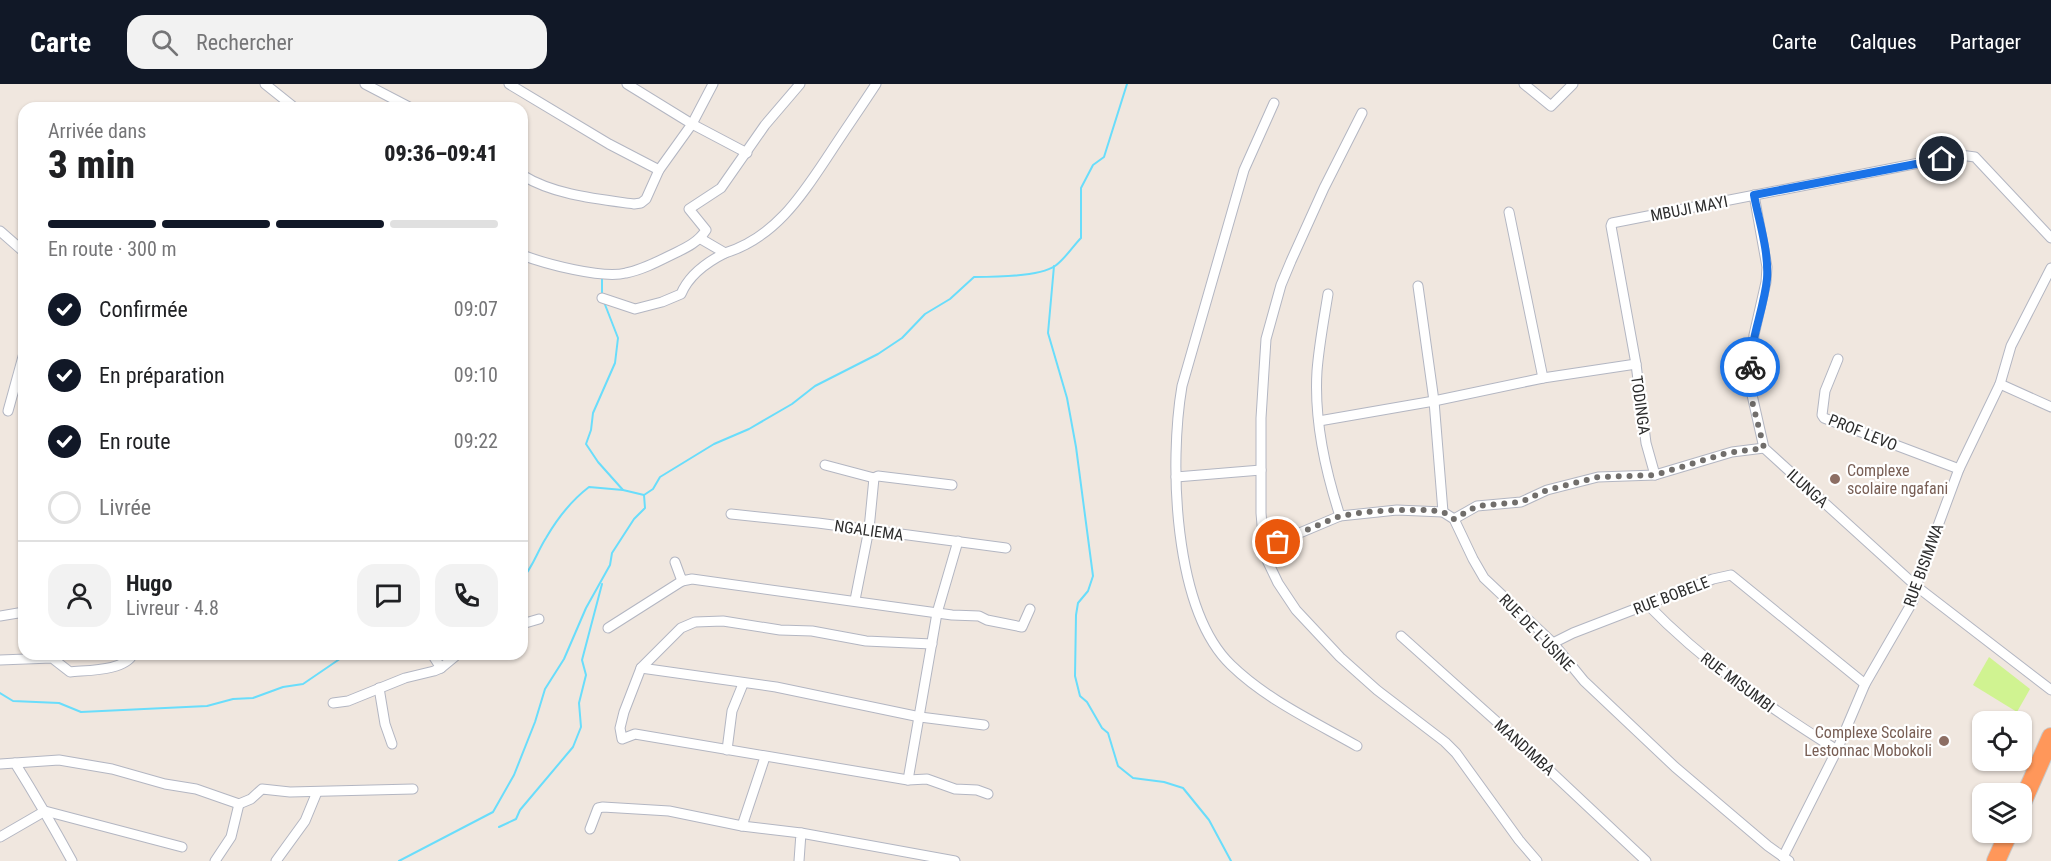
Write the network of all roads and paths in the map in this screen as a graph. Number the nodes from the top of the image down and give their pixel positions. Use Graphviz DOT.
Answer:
graph roads {
  1 [pos="265,84"];
  2 [pos="365,84"];
  3 [pos="508,84"];
  4 [pos="627,84"];
  5 [pos="712,84"];
  6 [pos="800,84"];
  7 [pos="876,84"];
  8 [pos="1524,84"];
  9 [pos="1572,84"];
  10 [pos="288,102"];
  11 [pos="400,102"];
  12 [pos="1274,103"];
  13 [pos="1362,113"];
  14 [pos="692,124"];
  15 [pos="747,153"];
  16 [pos="659,170"];
  17 [pos="528,179"];
  18 [pos="1754,195"];
  19 [pos="1509,212"];
  20 [pos="1612,223"];
  21 [pos="0,231"];
  22 [pos="701,238"];
  23 [pos="2051,238"];
  24 [pos="18,247"];
  25 [pos="725,253"];
  26 [pos="528,257"];
  27 [pos="2051,268"];
  28 [pos="1418,286"];
  29 [pos="1328,294"];
  30 [pos="602,298"];
  31 [pos="1838,359"];
  32 [pos="1636,364"];
  33 [pos="18,375"];
  34 [pos="1543,378"];
  35 [pos="2000,384"];
  36 [pos="1434,401"];
  37 [pos="2051,406"];
  38 [pos="8,411"];
  39 [pos="1319,421"];
  40 [pos="1764,448"];
  41 [pos="825,465"];
  42 [pos="1959,469"];
  43 [pos="1261,470"];
  44 [pos="1655,475"];
  45 [pos="1176,477"];
  46 [pos="874,478"];
  47 [pos="952,485"];
  48 [pos="1443,512"];
  49 [pos="731,514"];
  50 [pos="1340,516"];
  51 [pos="1454,519"];
  52 [pos="869,529"];
  53 [pos="958,541"];
  54 [pos="1006,548"];
  55 [pos="1264,548"];
  56 [pos="675,562"];
  57 [pos="682,581"];
  58 [pos="1916,586"];
  59 [pos="855,600"];
  60 [pos="1647,604"];
  61 [pos="1030,609"];
  62 [pos="18,613"];
  63 [pos="937,613"];
  64 [pos="0,616"];
  65 [pos="539,620"];
  66 [pos="528,623"];
  67 [pos="608,628"];
  68 [pos="1401,636"];
  69 [pos="1553,643"];
  70 [pos="932,644"];
  71 [pos="18,659"];
  72 [pos="0,660"];
  73 [pos="55,660"];
  74 [pos="128,660"];
  75 [pos="436,660"];
  76 [pos="451,660"];
  77 [pos="441,668"];
  78 [pos="641,668"];
  79 [pos="743,684"];
  80 [pos="1865,684"];
  81 [pos="379,688"];
  82 [pos="2051,690"];
  83 [pos="333,703"];
  84 [pos="920,717"];
  85 [pos="984,725"];
  86 [pos="2051,737"];
  87 [pos="392,744"];
  88 [pos="1357,746"];
  89 [pos="727,750"];
  90 [pos="1837,750"];
  91 [pos="765,757"];
  92 [pos="15,763"];
  93 [pos="0,764"];
  94 [pos="908,780"];
  95 [pos="2031,783"];
  96 [pos="413,789"];
  97 [pos="317,792"];
  98 [pos="988,794"];
  99 [pos="239,804"];
  100 [pos="45,811"];
  101 [pos="742,826"];
  102 [pos="590,830"];
  103 [pos="801,833"];
  104 [pos="0,837"];
  105 [pos="2004,843"];
  106 [pos="182,847"];
  107 [pos="1786,859"];
  108 [pos="72,861"];
  109 [pos="215,861"];
  110 [pos="276,861"];
  111 [pos="799,861"];
  112 [pos="955,861"];
  113 [pos="1537,861"];
  114 [pos="1646,861"];
  115 [pos="1996,861"];
  1 -- 10 [label="street"];
  2 -- 11 [label="street"];
  3 -- 16 [label="street"];
  4 -- 14 [label="street"];
  5 -- 14 [label="street"];
  6 -- 15 [label="street"];
  7 -- 25 [label="street"];
  8 -- 9 [label="street"];
  12 -- 45 [label="street"];
  13 -- 43 [label="street"];
  14 -- 15 [label="street"];
  14 -- 16 [label="street"];
  15 -- 22 [label="street"];
  16 -- 17 [label="street"];
  18 -- 20 [label="street, MBUJI MAYI"];
  18 -- 23 [label="street, MBUJI MAYI"];
  18 -- 40 [label="street"];
  19 -- 34 [label="street"];
  20 -- 32 [label="street, TODINGA"];
  21 -- 24 [label="street"];
  22 -- 25 [label="street"];
  22 -- 26 [label="street"];
  25 -- 30 [label="street"];
  27 -- 35 [label="street, RUE BISIMWA"];
  28 -- 36 [label="street"];
  29 -- 39 [label="street"];
  31 -- 42 [label="street, PROF LEVO"];
  32 -- 34 [label="street"];
  32 -- 44 [label="street, TODINGA"];
  33 -- 38 [label="street"];
  34 -- 36 [label="street"];
  35 -- 37 [label="street"];
  35 -- 42 [label="street, RUE BISIMWA"];
  36 -- 39 [label="street"];
  36 -- 48 [label="street"];
  39 -- 50 [label="street"];
  40 -- 44 [label="street"];
  40 -- 58 [label="street, ILUNGA"];
  41 -- 46 [label="street"];
  42 -- 58 [label="street, RUE BISIMWA"];
  43 -- 45 [label="street"];
  43 -- 55 [label="street"];
  44 -- 51 [label="street"];
  45 -- 88 [label="street"];
  46 -- 47 [label="street"];
  46 -- 52 [label="street"];
  48 -- 50 [label="street"];
  48 -- 51 [label="street"];
  49 -- 52 [label="street, NGALIEMA"];
  50 -- 55 [label="street"];
  51 -- 69 [label="street, RUE DE L'USINE"];
  52 -- 53 [label="street, NGALIEMA"];
  52 -- 59 [label="street"];
  53 -- 54 [label="street, NGALIEMA"];
  53 -- 63 [label="street"];
  55 -- 113 [label="street"];
  56 -- 57 [label="street"];
  57 -- 59 [label="street"];
  57 -- 67 [label="street"];
  58 -- 80 [label="street, RUE BISIMWA"];
  58 -- 82 [label="street, ILUNGA"];
  59 -- 63 [label="street"];
  60 -- 69 [label="street, RUE BOBELE"];
  60 -- 80 [label="street, RUE BOBELE"];
  60 -- 90 [label="street, RUE MISUMBI"];
  61 -- 63 [label="street"];
  62 -- 64 [label="street"];
  63 -- 70 [label="street"];
  65 -- 66 [label="street"];
  68 -- 114 [label="street, MANDIMBA"];
  69 -- 107 [label="street, RUE DE L'USINE"];
  70 -- 78 [label="street"];
  70 -- 84 [label="street"];
  71 -- 72 [label="street"];
  73 -- 74 [label="street"];
  75 -- 77 [label="street"];
  76 -- 77 [label="street"];
  77 -- 81 [label="street"];
  78 -- 79 [label="street"];
  78 -- 89 [label="street"];
  79 -- 84 [label="street"];
  79 -- 89 [label="street"];
  80 -- 90 [label="street, RUE BISIMWA"];
  81 -- 83 [label="street"];
  81 -- 87 [label="street"];
  84 -- 85 [label="street"];
  84 -- 94 [label="street"];
  86 -- 95 [label="highway"];
  89 -- 91 [label="street"];
  90 -- 107 [label="street, RUE BISIMWA"];
  91 -- 94 [label="street"];
  91 -- 101 [label="street"];
  92 -- 93 [label="street"];
  92 -- 99 [label="street"];
  92 -- 100 [label="street"];
  94 -- 98 [label="street"];
  96 -- 97 [label="street"];
  97 -- 99 [label="street"];
  97 -- 110 [label="street"];
  99 -- 109 [label="street"];
  100 -- 104 [label="street"];
  100 -- 106 [label="street"];
  100 -- 108 [label="street"];
  101 -- 102 [label="street"];
  101 -- 103 [label="street"];
  103 -- 111 [label="street"];
  103 -- 112 [label="street"];
  105 -- 115 [label="highway"];
}
